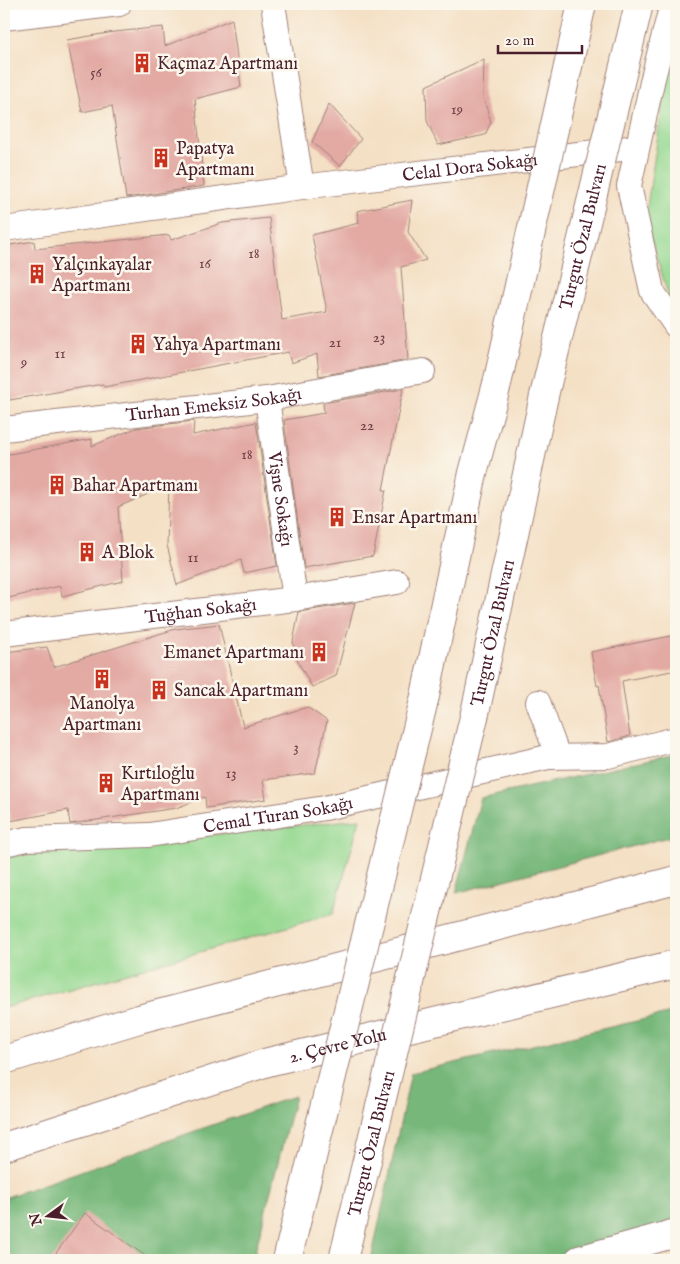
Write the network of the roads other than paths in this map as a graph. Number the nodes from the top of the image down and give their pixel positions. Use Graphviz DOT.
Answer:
graph roads {
  1 [pos="118,4"];
  2 [pos="273,4"];
  3 [pos="582,4"];
  4 [pos="639,4"];
  5 [pos="672,4"];
  6 [pos="4,18"];
  7 [pos="638,147"];
  8 [pos="302,187"];
  9 [pos="4,229"];
  10 [pos="676,326"];
  11 [pos="423,371"];
  12 [pos="267,399"];
  13 [pos="4,430"];
  14 [pos="397,582"];
  15 [pos="295,599"];
  16 [pos="4,634"];
  17 [pos="538,702"];
  18 [pos="676,740"];
  19 [pos="548,757"];
  20 [pos="4,844"];
  21 [pos="676,880"];
  22 [pos="676,964"];
  23 [pos="4,1060"];
  24 [pos="4,1147"];
  25 [pos="676,1233"];
  26 [pos="287,1260"];
  27 [pos="343,1260"];
  28 [pos="579,1260"];
  1 -- 6 [label="street"];
  2 -- 8 [label="street"];
  3 -- 26 [label="main road, bridge"];
  4 -- 27 [label="main road, Turgut Özal Bulvarı, bridge"];
  5 -- 7 [label="street"];
  7 -- 8 [label="street, Celal Dora Sokağı"];
  7 -- 10 [label="street"];
  8 -- 9 [label="street, Celal Dora Sokağı"];
  11 -- 12 [label="street, Turhan Emeksiz Sokağı"];
  12 -- 13 [label="street, Turhan Emeksiz Sokağı"];
  12 -- 15 [label="street, Vişne Sokağı"];
  14 -- 15 [label="street, Tuğhan Sokağı"];
  15 -- 16 [label="street, Tuğhan Sokağı"];
  17 -- 19 [label="street"];
  18 -- 19 [label="street, Cemal Turan Sokağı"];
  19 -- 20 [label="street, Cemal Turan Sokağı"];
  21 -- 23 [label="main road"];
  22 -- 24 [label="main road, 2. Çevre Yolu"];
  25 -- 28 [label="main road"];
}
